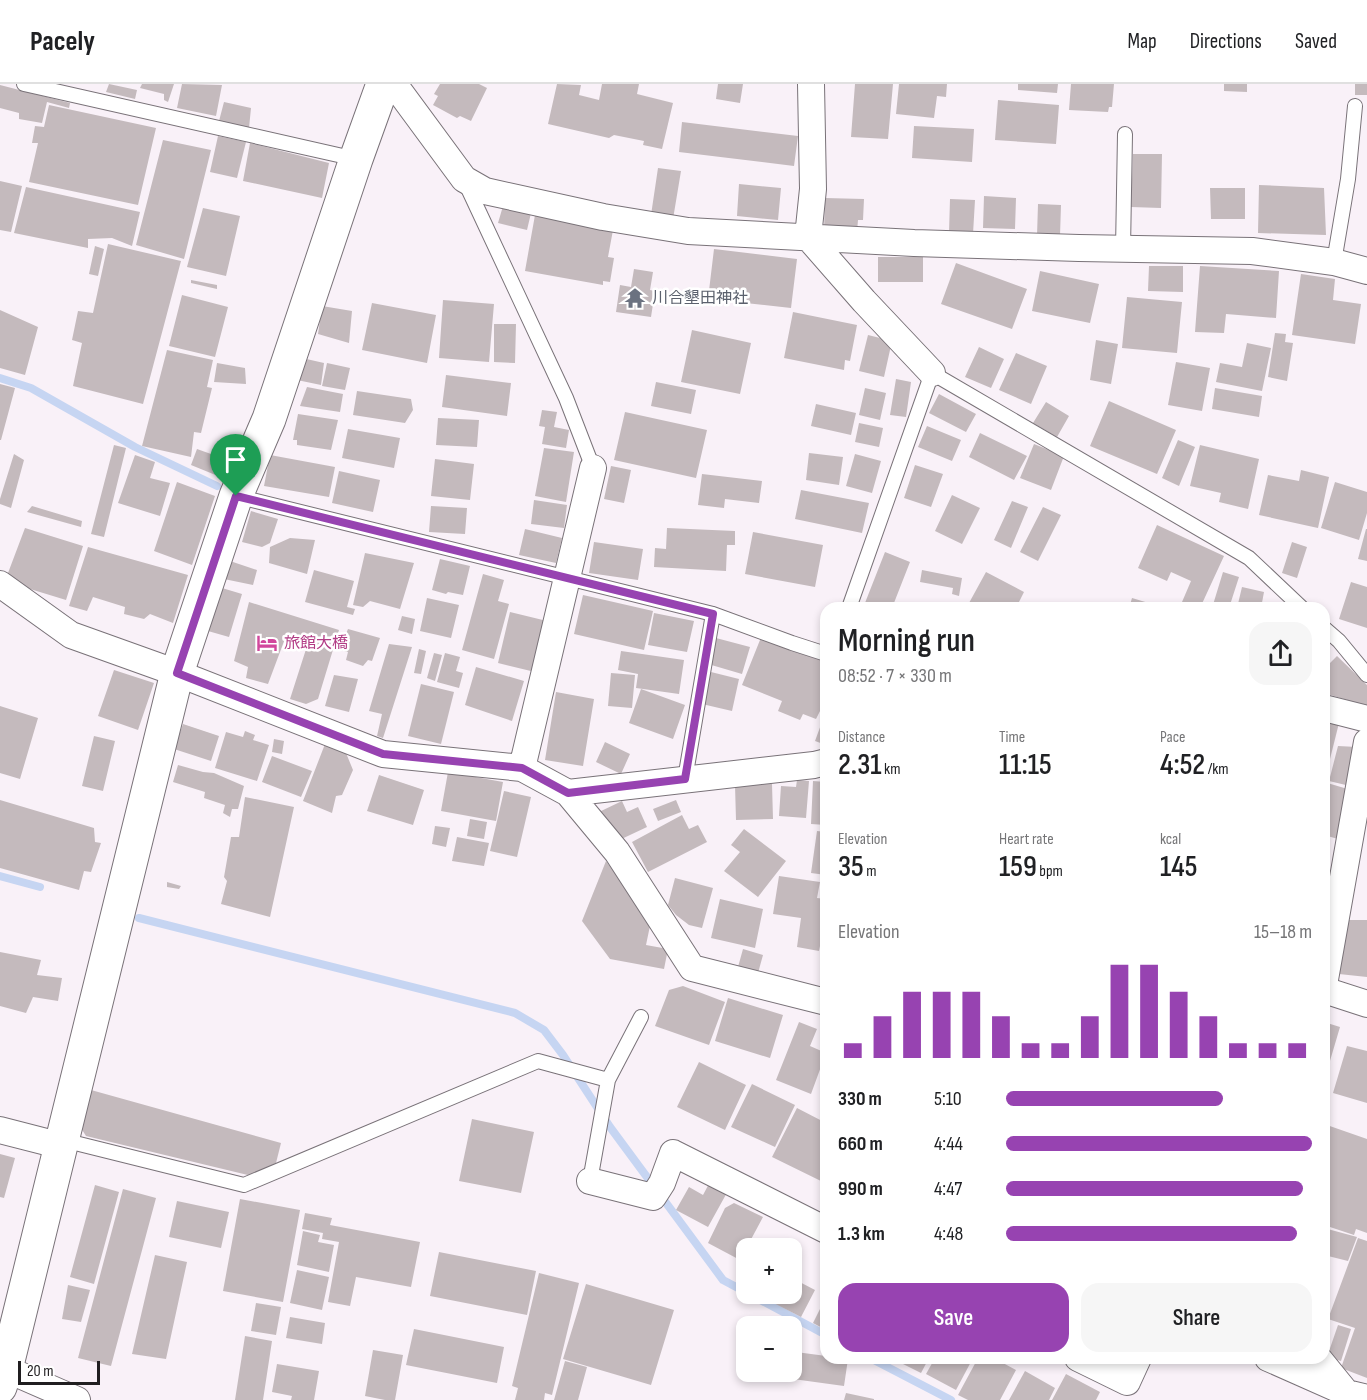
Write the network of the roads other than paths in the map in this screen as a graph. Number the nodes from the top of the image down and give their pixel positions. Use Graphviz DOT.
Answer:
graph roads {
  1 [pos="24,84"];
  2 [pos="383,84"];
  3 [pos="394,84"];
  4 [pos="811,84"];
  5 [pos="1355,106"];
  6 [pos="1125,134"];
  7 [pos="356,159"];
  8 [pos="464,179"];
  9 [pos="808,237"];
  10 [pos="1123,249"];
  11 [pos="1334,262"];
  12 [pos="1367,271"];
  13 [pos="933,373"];
  14 [pos="593,468"];
  15 [pos="236,496"];
  16 [pos="567,578"];
  17 [pos="0,584"];
  18 [pos="851,602"];
  19 [pos="1296,602"];
  20 [pos="713,614"];
  21 [pos="1330,633"];
  22 [pos="820,652"];
  23 [pos="177,673"];
  24 [pos="1367,675"];
  25 [pos="1330,710"];
  26 [pos="1367,719"];
  27 [pos="1367,742"];
  28 [pos="820,764"];
  29 [pos="522,768"];
  30 [pos="685,779"];
  31 [pos="568,793"];
  32 [pos="1330,951"];
  33 [pos="1330,992"];
  34 [pos="820,1000"];
  35 [pos="1367,1004"];
  36 [pos="641,1017"];
  37 [pos="608,1080"];
  38 [pos="0,1130"];
  39 [pos="62,1143"];
  40 [pos="590,1181"];
  41 [pos="820,1227"];
  42 [pos="1090,1364"];
  43 [pos="1135,1364"];
  44 [pos="1281,1364"];
  45 [pos="1324,1364"];
  46 [pos="2,1374"];
  47 [pos="1355,1397"];
  48 [pos="76,1400"];
  1 -- 7 [label="lane"];
  2 -- 7 [label="street"];
  3 -- 8 [label="street"];
  4 -- 9 [label="street"];
  5 -- 11 [label="lane"];
  6 -- 10 [label="lane"];
  7 -- 15 [label="street"];
  8 -- 9 [label="street"];
  8 -- 14 [label="lane"];
  9 -- 10 [label="street"];
  9 -- 13 [label="street"];
  10 -- 11 [label="street"];
  11 -- 12 [label="street"];
  13 -- 18 [label="lane"];
  13 -- 19 [label="lane"];
  14 -- 16 [label="street"];
  15 -- 16 [label="lane"];
  15 -- 23 [label="street"];
  16 -- 20 [label="lane"];
  16 -- 29 [label="street"];
  17 -- 23 [label="street"];
  20 -- 22 [label="lane"];
  20 -- 30 [label="lane"];
  21 -- 24 [label="lane"];
  23 -- 29 [label="street"];
  23 -- 39 [label="street"];
  25 -- 26 [label="street"];
  27 -- 32 [label="street"];
  28 -- 30 [label="street"];
  29 -- 31 [label="street"];
  30 -- 31 [label="street"];
  31 -- 34 [label="street"];
  33 -- 35 [label="street"];
  36 -- 37 [label="lane"];
  37 -- 39 [label="lane"];
  37 -- 40 [label="lane"];
  38 -- 39 [label="street"];
  39 -- 46 [label="street"];
  40 -- 41 [label="street"];
  42 -- 43 [label="street"];
  44 -- 47 [label="street"];
  45 -- 47 [label="street"];
  46 -- 48 [label="street"];
}
